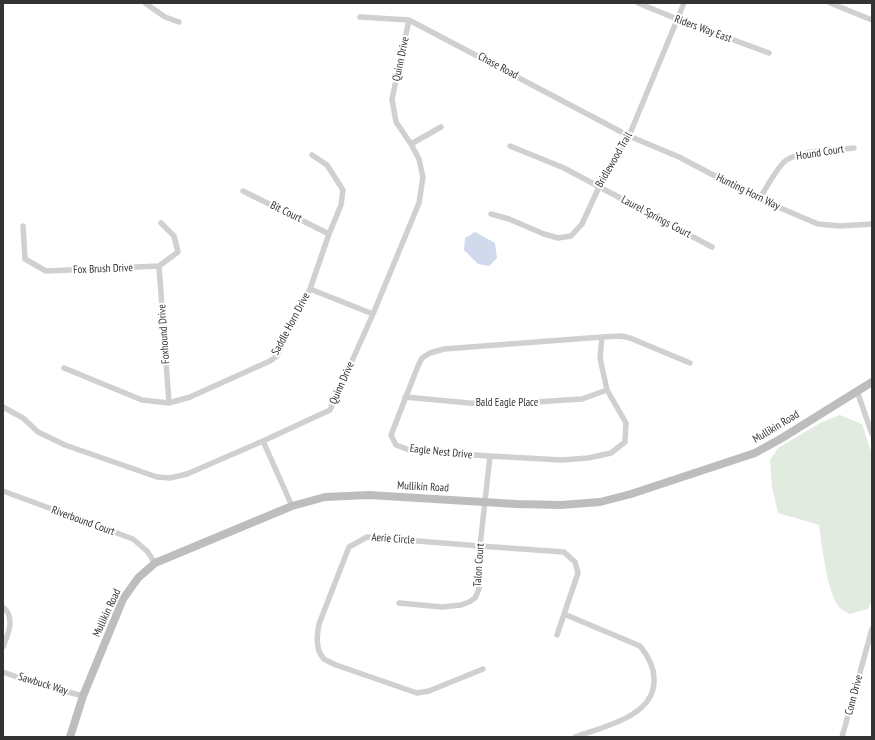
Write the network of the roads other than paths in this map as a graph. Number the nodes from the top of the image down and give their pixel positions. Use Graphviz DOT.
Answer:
graph roads {
  1 [pos="145,3"];
  2 [pos="638,3"];
  3 [pos="684,3"];
  4 [pos="830,3"];
  5 [pos="360,17"];
  6 [pos="677,19"];
  7 [pos="409,20"];
  8 [pos="872,20"];
  9 [pos="179,22"];
  10 [pos="769,53"];
  11 [pos="441,127"];
  12 [pos="629,136"];
  13 [pos="411,144"];
  14 [pos="510,146"];
  15 [pos="854,148"];
  16 [pos="312,155"];
  17 [pos="599,187"];
  18 [pos="242,191"];
  19 [pos="759,199"];
  20 [pos="491,214"];
  21 [pos="160,223"];
  22 [pos="872,224"];
  23 [pos="23,226"];
  24 [pos="329,234"];
  25 [pos="712,247"];
  26 [pos="159,266"];
  27 [pos="310,289"];
  28 [pos="373,314"];
  29 [pos="602,337"];
  30 [pos="690,363"];
  31 [pos="64,368"];
  32 [pos="872,382"];
  33 [pos="607,390"];
  34 [pos="857,391"];
  35 [pos="405,397"];
  36 [pos="168,402"];
  37 [pos="3,407"];
  38 [pos="872,434"];
  39 [pos="263,441"];
  40 [pos="490,456"];
  41 [pos="3,491"];
  42 [pos="484,502"];
  43 [pos="292,506"];
  44 [pos="480,546"];
  45 [pos="155,563"];
  46 [pos="399,603"];
  47 [pos="3,607"];
  48 [pos="564,614"];
  49 [pos="872,629"];
  50 [pos="557,635"];
  51 [pos="3,647"];
  52 [pos="483,669"];
  53 [pos="3,672"];
  54 [pos="83,696"];
  55 [pos="70,737"];
  56 [pos="576,737"];
  57 [pos="842,737"];
  1 -- 9 [label="street"];
  2 -- 6 [label="street, Riders Way East"];
  3 -- 6 [label="street, Bridlewood Trail"];
  4 -- 8 [label="street"];
  5 -- 7 [label="street, Chase Road"];
  6 -- 10 [label="street, Riders Way East"];
  6 -- 12 [label="street, Bridlewood Trail"];
  7 -- 12 [label="street, Chase Road"];
  7 -- 13 [label="street, Quinn Drive"];
  11 -- 13 [label="street"];
  12 -- 17 [label="street, Bridlewood Trail"];
  12 -- 19 [label="street, Hunting Horn Way"];
  13 -- 28 [label="street, Quinn Drive"];
  14 -- 17 [label="street, Laurel Springs Court"];
  15 -- 19 [label="street, Hound Court"];
  16 -- 24 [label="street, Saddle Horn Drive"];
  17 -- 20 [label="street, Bridlewood Trail"];
  17 -- 25 [label="street, Laurel Springs Court"];
  18 -- 24 [label="street, Bit Court"];
  19 -- 22 [label="street, Hunting Horn Way"];
  21 -- 26 [label="street"];
  23 -- 26 [label="street, Fox Brush Drive"];
  24 -- 27 [label="street, Saddle Horn Drive"];
  26 -- 36 [label="street, Foxhound Drive"];
  27 -- 28 [label="street"];
  27 -- 36 [label="street, Saddle Horn Drive"];
  28 -- 39 [label="street, Quinn Drive"];
  29 -- 30 [label="street, Eagle Nest Drive"];
  29 -- 33 [label="street, Eagle Nest Drive"];
  29 -- 35 [label="street, Eagle Nest Drive"];
  31 -- 36 [label="street, Saddle Horn Drive"];
  32 -- 34 [label="street, Mullikin Road"];
  33 -- 35 [label="street, Bald Eagle Place"];
  33 -- 40 [label="street, Eagle Nest Drive"];
  34 -- 38 [label="street"];
  34 -- 42 [label="street, Mullikin Road"];
  35 -- 40 [label="street, Eagle Nest Drive"];
  37 -- 39 [label="street, Quinn Drive"];
  39 -- 43 [label="street"];
  40 -- 42 [label="street, Talon Court"];
  41 -- 45 [label="street, Riverbound Court"];
  42 -- 43 [label="street, Mullikin Road"];
  42 -- 44 [label="street, Talon Court"];
  43 -- 45 [label="street, Mullikin Road"];
  44 -- 46 [label="street, Talon Court"];
  44 -- 48 [label="street, Aerie Circle"];
  44 -- 52 [label="street, Aerie Circle"];
  45 -- 54 [label="street, Mullikin Road"];
  47 -- 51 [label="street"];
  48 -- 50 [label="street, Aerie Circle"];
  48 -- 56 [label="street"];
  49 -- 57 [label="street, Conn Drive"];
  53 -- 54 [label="street, Sawbuck Way"];
  54 -- 55 [label="street, Mullikin Road"];
}
